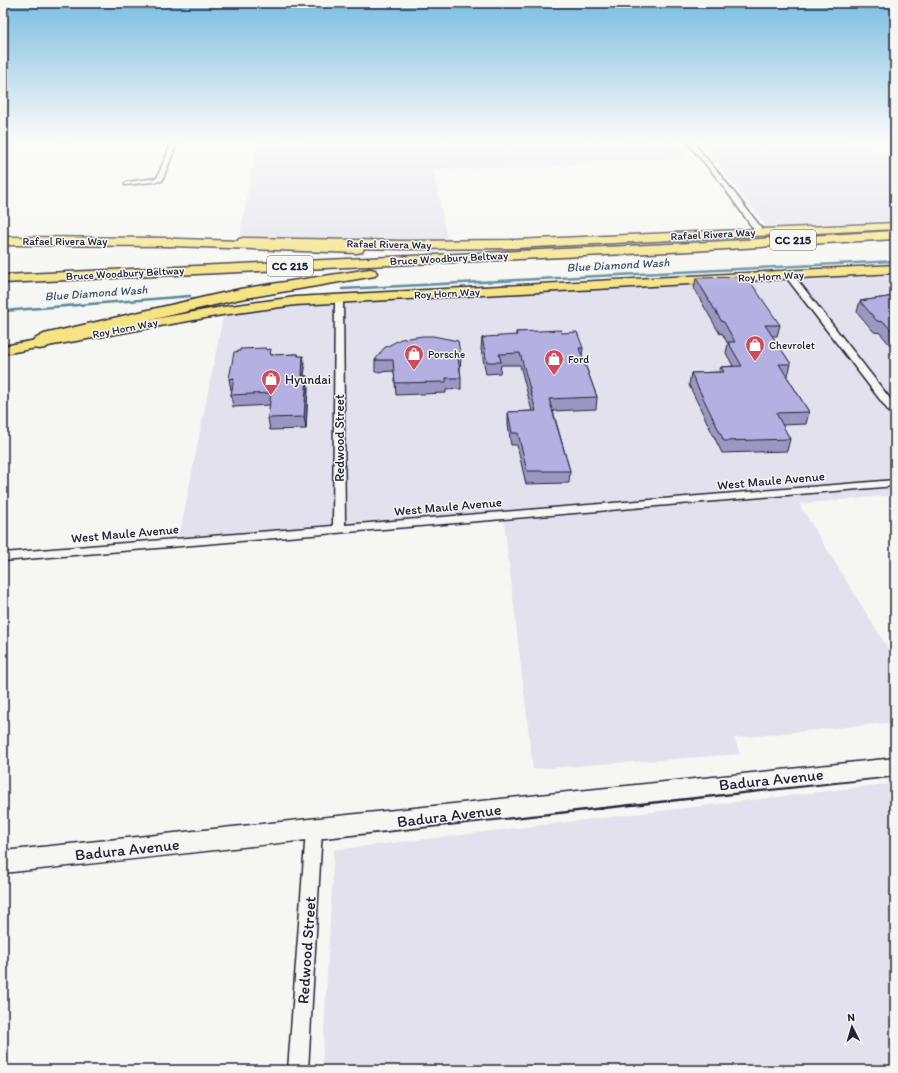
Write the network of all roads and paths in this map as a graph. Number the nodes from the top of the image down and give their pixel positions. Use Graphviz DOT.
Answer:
graph roads {
  1 [pos="730,191"];
  2 [pos="895,226"];
  3 [pos="760,232"];
  4 [pos="895,235"];
  5 [pos="3,241"];
  6 [pos="151,242"];
  7 [pos="895,247"];
  8 [pos="576,252"];
  9 [pos="895,269"];
  10 [pos="371,273"];
  11 [pos="789,274"];
  12 [pos="3,279"];
  13 [pos="3,291"];
  14 [pos="339,299"];
  15 [pos="39,344"];
  16 [pos="3,350"];
  17 [pos="895,412"];
  18 [pos="895,484"];
  19 [pos="339,529"];
  20 [pos="3,557"];
  21 [pos="895,767"];
  22 [pos="314,830"];
  23 [pos="3,862"];
  24 [pos="298,1070"];
  1 -- 3 [label="street"];
  2 -- 3 [label="main road, Rafael Rivera Way"];
  3 -- 6 [label="main road, Rafael Rivera Way"];
  4 -- 8 [label="highway, Bruce Woodbury Beltway / CC 215"];
  5 -- 6 [label="main road, Rafael Rivera Way"];
  6 -- 8 [label="highway"];
  7 -- 10 [label="highway, Bruce Woodbury Beltway / CC 215"];
  8 -- 12 [label="highway, Bruce Woodbury Beltway / CC 215"];
  9 -- 11 [label="main road, Roy Horn Way"];
  10 -- 13 [label="highway, Bruce Woodbury Beltway / CC 215"];
  10 -- 15 [label="highway"];
  11 -- 14 [label="main road, Roy Horn Way"];
  11 -- 17 [label="street"];
  14 -- 15 [label="main road, Roy Horn Way"];
  14 -- 19 [label="street, Redwood Street"];
  15 -- 16 [label="main road, Roy Horn Way"];
  18 -- 19 [label="street, West Maule Avenue"];
  19 -- 20 [label="street, West Maule Avenue"];
  21 -- 22 [label="main road, Badura Avenue"];
  22 -- 23 [label="main road, Badura Avenue"];
  22 -- 24 [label="street, Redwood Street"];
}
